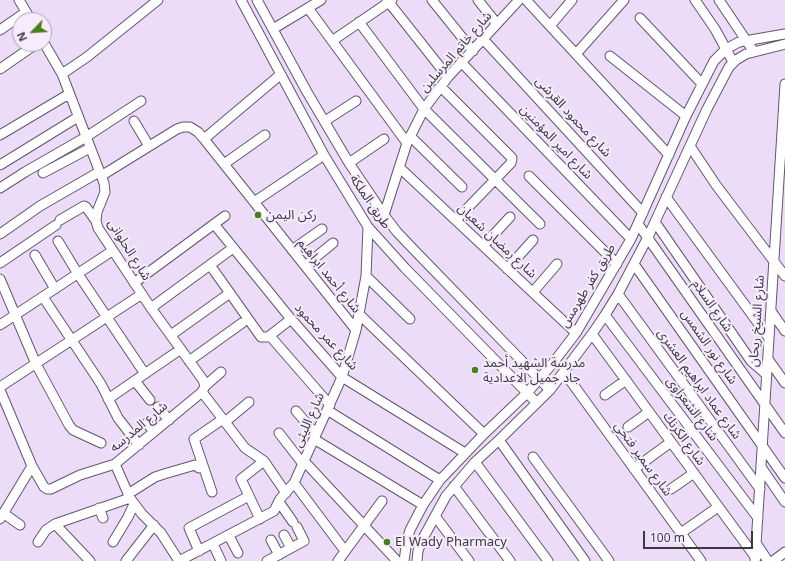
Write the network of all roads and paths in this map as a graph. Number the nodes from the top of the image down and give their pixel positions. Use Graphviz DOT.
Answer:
graph roads {
  1 [pos="19,0"];
  2 [pos="241,0"];
  3 [pos="257,0"];
  4 [pos="321,0"];
  5 [pos="432,0"];
  6 [pos="478,0"];
  7 [pos="519,0"];
  8 [pos="526,0"];
  9 [pos="572,0"];
  10 [pos="624,0"];
  11 [pos="695,0"];
  12 [pos="719,0"];
  13 [pos="156,1"];
  14 [pos="389,1"];
  15 [pos="308,8"];
  16 [pos="26,12"];
  17 [pos="640,18"];
  18 [pos="359,22"];
  19 [pos="12,24"];
  20 [pos="497,24"];
  21 [pos="550,26"];
  22 [pos="273,29"];
  23 [pos="0,30"];
  24 [pos="785,34"];
  25 [pos="483,39"];
  26 [pos="747,40"];
  27 [pos="332,41"];
  28 [pos="785,44"];
  29 [pos="726,49"];
  30 [pos="472,51"];
  31 [pos="24,52"];
  32 [pos="49,52"];
  33 [pos="754,52"];
  34 [pos="576,54"];
  35 [pos="610,56"];
  36 [pos="462,62"];
  37 [pos="733,62"];
  38 [pos="0,68"];
  39 [pos="62,74"];
  40 [pos="280,75"];
  41 [pos="448,77"];
  42 [pos="702,84"];
  43 [pos="785,84"];
  44 [pos="441,87"];
  45 [pos="307,92"];
  46 [pos="69,94"];
  47 [pos="294,100"];
  48 [pos="141,101"];
  49 [pos="356,101"];
  50 [pos="424,109"];
  51 [pos="686,116"];
  52 [pos="78,117"];
  53 [pos="134,120"];
  54 [pos="324,121"];
  55 [pos="0,135"];
  56 [pos="266,135"];
  57 [pos="86,137"];
  58 [pos="204,139"];
  59 [pos="384,139"];
  60 [pos="409,139"];
  61 [pos="149,146"];
  62 [pos="690,146"];
  63 [pos="90,148"];
  64 [pos="324,155"];
  65 [pos="668,155"];
  66 [pos="783,156"];
  67 [pos="349,163"];
  68 [pos="224,164"];
  69 [pos="0,165"];
  70 [pos="400,168"];
  71 [pos="43,173"];
  72 [pos="100,174"];
  73 [pos="529,176"];
  74 [pos="495,180"];
  75 [pos="462,187"];
  76 [pos="0,188"];
  77 [pos="666,196"];
  78 [pos="254,202"];
  79 [pos="777,207"];
  80 [pos="643,213"];
  81 [pos="384,215"];
  82 [pos="225,216"];
  83 [pos="510,217"];
  84 [pos="785,218"];
  85 [pos="456,220"];
  86 [pos="96,221"];
  87 [pos="654,222"];
  88 [pos="214,224"];
  89 [pos="540,224"];
  90 [pos="638,224"];
  91 [pos="368,227"];
  92 [pos="322,229"];
  93 [pos="0,234"];
  94 [pos="648,237"];
  95 [pos="631,239"];
  96 [pos="533,240"];
  97 [pos="58,241"];
  98 [pos="333,242"];
  99 [pos="483,246"];
  100 [pos="233,248"];
  101 [pos="292,250"];
  102 [pos="112,251"];
  103 [pos="35,255"];
  104 [pos="774,260"];
  105 [pos="0,262"];
  106 [pos="556,264"];
  107 [pos="617,264"];
  108 [pos="634,264"];
  109 [pos="210,265"];
  110 [pos="305,266"];
  111 [pos="507,269"];
  112 [pos="78,274"];
  113 [pos="366,276"];
  114 [pos="785,276"];
  115 [pos="0,279"];
  116 [pos="134,283"];
  117 [pos="55,289"];
  118 [pos="533,292"];
  119 [pos="230,293"];
  120 [pos="142,294"];
  121 [pos="618,294"];
  122 [pos="42,297"];
  123 [pos="151,308"];
  124 [pos="771,310"];
  125 [pos="15,315"];
  126 [pos="360,315"];
  127 [pos="606,315"];
  128 [pos="107,318"];
  129 [pos="291,319"];
  130 [pos="410,319"];
  131 [pos="242,323"];
  132 [pos="0,325"];
  133 [pos="356,330"];
  134 [pos="785,331"];
  135 [pos="576,333"];
  136 [pos="592,334"];
  137 [pos="171,336"];
  138 [pos="270,336"];
  139 [pos="769,338"];
  140 [pos="72,341"];
  141 [pos="181,350"];
  142 [pos="768,359"];
  143 [pos="189,361"];
  144 [pos="36,364"];
  145 [pos="221,372"];
  146 [pos="564,372"];
  147 [pos="145,374"];
  148 [pos="766,374"];
  149 [pos="342,376"];
  150 [pos="539,380"];
  151 [pos="626,380"];
  152 [pos="135,381"];
  153 [pos="785,383"];
  154 [pos="0,387"];
  155 [pos="203,389"];
  156 [pos="0,390"];
  157 [pos="550,390"];
  158 [pos="526,393"];
  159 [pos="605,395"];
  160 [pos="108,399"];
  161 [pos="150,400"];
  162 [pos="249,402"];
  163 [pos="537,403"];
  164 [pos="2,404"];
  165 [pos="764,404"];
  166 [pos="158,407"];
  167 [pos="329,407"];
  168 [pos="296,411"];
  169 [pos="649,412"];
  170 [pos="168,420"];
  171 [pos="224,421"];
  172 [pos="147,423"];
  173 [pos="628,427"];
  174 [pos="154,432"];
  175 [pos="279,433"];
  176 [pos="785,433"];
  177 [pos="484,434"];
  178 [pos="315,437"];
  179 [pos="499,440"];
  180 [pos="671,442"];
  181 [pos="101,443"];
  182 [pos="139,445"];
  183 [pos="762,445"];
  184 [pos="465,453"];
  185 [pos="534,457"];
  186 [pos="264,461"];
  187 [pos="304,462"];
  188 [pos="475,462"];
  189 [pos="115,464"];
  190 [pos="32,466"];
  191 [pos="203,467"];
  192 [pos="761,467"];
  193 [pos="634,469"];
  194 [pos="694,473"];
  195 [pos="785,478"];
  196 [pos="440,480"];
  197 [pos="294,483"];
  198 [pos="454,486"];
  199 [pos="672,489"];
  200 [pos="760,489"];
  201 [pos="212,492"];
  202 [pos="286,493"];
  203 [pos="252,497"];
  204 [pos="131,498"];
  205 [pos="382,501"];
  206 [pos="279,502"];
  207 [pos="785,502"];
  208 [pos="423,505"];
  209 [pos="718,507"];
  210 [pos="99,508"];
  211 [pos="2,512"];
  212 [pos="434,516"];
  213 [pos="103,518"];
  214 [pos="758,518"];
  215 [pos="260,519"];
  216 [pos="55,524"];
  217 [pos="154,525"];
  218 [pos="20,526"];
  219 [pos="364,526"];
  220 [pos="36,527"];
  221 [pos="44,533"];
  222 [pos="681,533"];
  223 [pos="284,535"];
  224 [pos="229,536"];
  225 [pos="271,540"];
  226 [pos="38,542"];
  227 [pos="113,542"];
  228 [pos="756,543"];
  229 [pos="213,544"];
  230 [pos="136,548"];
  231 [pos="291,548"];
  232 [pos="199,551"];
  233 [pos="345,551"];
  234 [pos="418,551"];
  235 [pos="785,552"];
  236 [pos="238,553"];
  237 [pos="144,554"];
  238 [pos="275,558"];
  239 [pos="756,560"];
  240 [pos="90,561"];
  241 [pos="126,561"];
  242 [pos="179,561"];
  243 [pos="221,561"];
  244 [pos="338,561"];
  245 [pos="397,561"];
  246 [pos="404,561"];
  247 [pos="417,561"];
  248 [pos="425,561"];
  249 [pos="469,561"];
  250 [pos="510,561"];
  251 [pos="548,561"];
  252 [pos="585,561"];
  253 [pos="609,561"];
  254 [pos="701,561"];
  255 [pos="768,561"];
  256 [pos="772,561"];
  1 -- 16 [label="street"];
  2 -- 40 [label="street, طريق الملكة"];
  3 -- 22 [label="street, طريق الملكة"];
  4 -- 15 [label="street"];
  5 -- 30 [label="street"];
  6 -- 20 [label="street"];
  7 -- 20 [label="street, شارع خاتم المرسلين"];
  8 -- 21 [label="street"];
  9 -- 21 [label="street"];
  10 -- 34 [label="street"];
  11 -- 29 [label="street"];
  12 -- 26 [label="street"];
  13 -- 39 [label="street"];
  14 -- 18 [label="street"];
  14 -- 41 [label="street"];
  15 -- 22 [label="street"];
  15 -- 27 [label="street"];
  17 -- 42 [label="street"];
  18 -- 27 [label="street"];
  18 -- 50 [label="street"];
  19 -- 23 [label="street"];
  20 -- 25 [label="street, شارع خاتم المرسلين"];
  21 -- 34 [label="street"];
  22 -- 45 [label="street, طريق الملكة"];
  24 -- 26 [label="street, طريق كفر طهرمس"];
  25 -- 30 [label="street, شارع خاتم المرسلين"];
  25 -- 80 [label="street, شارع محمود القرشى"];
  26 -- 29 [label="street, طريق كفر طهرمس"];
  26 -- 33 [label="street"];
  27 -- 60 [label="street"];
  28 -- 33 [label="street"];
  29 -- 37 [label="street"];
  29 -- 42 [label="street, طريق كفر طهرمس"];
  30 -- 36 [label="street, شارع خاتم المرسلين"];
  31 -- 38 [label="street"];
  32 -- 39 [label="street, شارع الحلوانى"];
  33 -- 37 [label="street"];
  34 -- 65 [label="street"];
  35 -- 51 [label="street"];
  36 -- 41 [label="street, شارع خاتم المرسلين"];
  36 -- 95 [label="street, شارع امير المؤمنين"];
  37 -- 62 [label="street"];
  39 -- 46 [label="street, شارع الحلوانى"];
  40 -- 47 [label="street, طريق الملكة"];
  40 -- 58 [label="street"];
  41 -- 44 [label="street, شارع خاتم المرسلين"];
  42 -- 51 [label="street, طريق كفر طهرمس"];
  43 -- 66 [label="street, شارع الشيخ ريحان"];
  44 -- 50 [label="street, شارع خاتم المرسلين"];
  44 -- 74 [label="street"];
  45 -- 47 [label="street"];
  45 -- 54 [label="street, طريق الملكة"];
  46 -- 52 [label="street, شارع الحلوانى"];
  46 -- 55 [label="street"];
  47 -- 64 [label="street, طريق الملكة"];
  48 -- 57 [label="street"];
  49 -- 54 [label="street"];
  50 -- 60 [label="street, شارع خاتم المرسلين"];
  50 -- 74 [label="street"];
  51 -- 65 [label="street, طريق كفر طهرمس"];
  52 -- 57 [label="street, شارع الحلوانى"];
  52 -- 69 [label="street"];
  53 -- 61 [label="street"];
  54 -- 67 [label="street, طريق الملكة"];
  56 -- 68 [label="street"];
  57 -- 63 [label="street, شارع الحلوانى"];
  57 -- 76 [label="street"];
  58 -- 61 [label="street, شارع أحمد ابراهيم"];
  58 -- 68 [label="street, شارع أحمد ابراهيم"];
  59 -- 67 [label="street"];
  60 -- 70 [label="street, شارع خاتم المرسلين"];
  60 -- 75 [label="street"];
  61 -- 72 [label="street"];
  62 -- 77 [label="street"];
  62 -- 104 [label="street"];
  63 -- 71 [label="street"];
  63 -- 72 [label="street, شارع الحلوانى"];
  64 -- 78 [label="street"];
  64 -- 91 [label="street, طريق الملكة"];
  65 -- 80 [label="street, طريق كفر طهرمس"];
  66 -- 79 [label="street, شارع الشيخ ريحان"];
  67 -- 81 [label="street, طريق الملكة"];
  68 -- 78 [label="street, شارع أحمد ابراهيم"];
  70 -- 81 [label="street, شارع خاتم المرسلين"];
  70 -- 85 [label="street, شارع رمضان شعبان"];
  72 -- 86 [label="street, شارع الحلوانى"];
  72 -- 93 [label="street"];
  73 -- 107 [label="street"];
  74 -- 85 [label="street"];
  74 -- 89 [label="street"];
  77 -- 87 [label="street"];
  77 -- 139 [label="street"];
  78 -- 101 [label="street, شارع أحمد ابراهيم"];
  79 -- 84 [label="street"];
  79 -- 104 [label="street, شارع الشيخ ريحان"];
  80 -- 90 [label="street, طريق كفر طهرمس"];
  81 -- 150 [label="street, طريق الملكة"];
  82 -- 88 [label="street"];
  83 -- 99 [label="street"];
  85 -- 99 [label="street, شارع رمضان شعبان"];
  86 -- 102 [label="street, شارع الحلوانى"];
  86 -- 105 [label="street"];
  87 -- 94 [label="street"];
  87 -- 148 [label="street"];
  88 -- 100 [label="street, شارع عمر محمود"];
  88 -- 116 [label="street"];
  90 -- 94 [label="street, شارع السلام"];
  90 -- 95 [label="street, طريق كفر طهرمس"];
  91 -- 113 [label="street, شارع الليثى"];
  91 -- 158 [label="street, طريق الملكة"];
  92 -- 101 [label="street"];
  94 -- 108 [label="street"];
  94 -- 165 [label="street, شارع السلام"];
  95 -- 107 [label="street, طريق كفر طهرمس"];
  96 -- 111 [label="street"];
  97 -- 112 [label="street"];
  98 -- 110 [label="street"];
  99 -- 111 [label="street, شارع رمضان شعبان"];
  100 -- 109 [label="street"];
  100 -- 129 [label="street, شارع عمر محمود"];
  101 -- 110 [label="street, شارع أحمد ابراهيم"];
  102 -- 112 [label="street"];
  102 -- 116 [label="street, شارع الحلوانى"];
  103 -- 117 [label="street"];
  104 -- 114 [label="street"];
  104 -- 124 [label="street, شارع الشيخ ريحان"];
  106 -- 118 [label="street"];
  107 -- 135 [label="street, طريق كفر طهرمس"];
  108 -- 121 [label="street"];
  108 -- 183 [label="street, شارع نور الشمس"];
  109 -- 119 [label="street"];
  109 -- 123 [label="street"];
  110 -- 133 [label="street, شارع أحمد ابراهيم"];
  111 -- 118 [label="street, شارع رمضان شعبان"];
  112 -- 117 [label="street"];
  112 -- 128 [label="street"];
  113 -- 126 [label="street, شارع الليثى"];
  113 -- 130 [label="street"];
  115 -- 125 [label="street"];
  116 -- 120 [label="street, شارع الحلوانى"];
  117 -- 122 [label="street"];
  118 -- 135 [label="street, شارع رمضان شعبان"];
  119 -- 137 [label="street"];
  119 -- 138 [label="street"];
  120 -- 123 [label="street, شارع الحلوانى"];
  120 -- 128 [label="street"];
  121 -- 127 [label="street"];
  121 -- 200 [label="street, شارع عماد ابراهيم العشرى"];
  122 -- 125 [label="street"];
  122 -- 140 [label="street"];
  123 -- 137 [label="street, شارع الحلوانى"];
  124 -- 134 [label="street"];
  124 -- 139 [label="street, شارع الشيخ ريحان"];
  125 -- 132 [label="street"];
  125 -- 144 [label="street"];
  126 -- 133 [label="street, شارع الليثى"];
  126 -- 177 [label="street"];
  127 -- 136 [label="street"];
  127 -- 214 [label="street, شارع الشعراوى"];
  128 -- 140 [label="street"];
  128 -- 147 [label="street"];
  129 -- 138 [label="street"];
  129 -- 149 [label="street, شارع عمر محمود"];
  131 -- 143 [label="street"];
  133 -- 149 [label="street, شارع الليثى"];
  135 -- 150 [label="street, طريق كفر طهرمس"];
  136 -- 146 [label="street"];
  136 -- 151 [label="street, شارع الكرنك"];
  137 -- 141 [label="street, شارع الحلوانى"];
  138 -- 167 [label="street"];
  139 -- 142 [label="street, شارع الشيخ ريحان"];
  140 -- 144 [label="street"];
  140 -- 160 [label="street"];
  141 -- 143 [label="street, شارع الحلوانى"];
  141 -- 147 [label="street"];
  142 -- 148 [label="street, شارع الشيخ ريحان"];
  142 -- 153 [label="street"];
  143 -- 155 [label="street, شارع الحلوانى"];
  144 -- 154 [label="street"];
  144 -- 181 [label="street"];
  145 -- 155 [label="street, شارع المدرسه"];
  146 -- 157 [label="street"];
  146 -- 193 [label="street, شارع سمير فتحي"];
  147 -- 152 [label="street"];
  148 -- 165 [label="street, شارع الشيخ ريحان"];
  149 -- 167 [label="street, شارع الليثى"];
  149 -- 184 [label="street, شارع عمر محمود"];
  150 -- 157 [label="street, طريق الملكة"];
  150 -- 158 [label="street, طريق كفر طهرمس"];
  151 -- 159 [label="street"];
  151 -- 169 [label="street, شارع الكرنك"];
  152 -- 160 [label="street"];
  152 -- 161 [label="street"];
  155 -- 170 [label="street, شارع المدرسه"];
  155 -- 171 [label="street, شارع الحلوانى"];
  156 -- 164 [label="street, شارع المدرسه"];
  157 -- 163 [label="street"];
  158 -- 163 [label="street, طريق الملكة"];
  158 -- 177 [label="street, طريق كفر طهرمس"];
  160 -- 182 [label="street"];
  162 -- 171 [label="street"];
  163 -- 179 [label="street"];
  164 -- 190 [label="street, شارع المدرسه"];
  165 -- 176 [label="street, شارع السلام"];
  165 -- 183 [label="street, شارع الشيخ ريحان"];
  166 -- 170 [label="street"];
  167 -- 178 [label="street, شارع الليثى"];
  167 -- 196 [label="street"];
  168 -- 178 [label="street"];
  169 -- 173 [label="street"];
  169 -- 180 [label="street, شارع الكرنك"];
  170 -- 174 [label="street, شارع المدرسه"];
  171 -- 186 [label="street, شارع الحلوانى"];
  171 -- 191 [label="street"];
  172 -- 174 [label="street"];
  174 -- 182 [label="street, شارع المدرسه"];
  175 -- 187 [label="street"];
  177 -- 184 [label="street, طريق كفر طهرمس"];
  178 -- 187 [label="street, شارع الليثى"];
  178 -- 208 [label="street"];
  179 -- 188 [label="street"];
  179 -- 252 [label="street"];
  180 -- 193 [label="street"];
  180 -- 194 [label="street, شارع الكرنك"];
  182 -- 189 [label="street, شارع المدرسه"];
  183 -- 192 [label="street, شارع الشيخ ريحان"];
  183 -- 195 [label="street, شارع نور الشمس"];
  184 -- 196 [label="street, طريق كفر طهرمس"];
  185 -- 253 [label="street"];
  186 -- 202 [label="street"];
  186 -- 203 [label="street"];
  187 -- 197 [label="street, شارع الليثى"];
  187 -- 219 [label="street"];
  188 -- 198 [label="street"];
  188 -- 251 [label="street"];
  189 -- 190 [label="street, شارع المدرسه"];
  189 -- 204 [label="street"];
  190 -- 211 [label="street"];
  191 -- 201 [label="street"];
  191 -- 204 [label="street"];
  192 -- 200 [label="street, شارع الشيخ ريحان"];
  192 -- 207 [label="street"];
  193 -- 222 [label="street, شارع سمير فتحي"];
  194 -- 199 [label="street"];
  194 -- 209 [label="street, شارع الكرنك"];
  196 -- 208 [label="street, طريق كفر طهرمس"];
  197 -- 202 [label="street, شارع الليثى"];
  197 -- 233 [label="street"];
  198 -- 212 [label="street"];
  198 -- 250 [label="street"];
  200 -- 214 [label="street, شارع الشيخ ريحان"];
  202 -- 206 [label="street, شارع الليثى"];
  203 -- 215 [label="street"];
  203 -- 232 [label="street"];
  204 -- 210 [label="street"];
  204 -- 217 [label="street"];
  204 -- 227 [label="street"];
  205 -- 219 [label="street"];
  206 -- 215 [label="street, شارع الليثى"];
  206 -- 231 [label="street"];
  208 -- 246 [label="street, طريق كفر طهرمس"];
  209 -- 222 [label="street"];
  209 -- 239 [label="street, شارع الكرنك"];
  210 -- 213 [label="street"];
  210 -- 216 [label="street"];
  211 -- 218 [label="street"];
  212 -- 234 [label="street"];
  212 -- 249 [label="street"];
  214 -- 228 [label="street, شارع الشيخ ريحان"];
  215 -- 224 [label="street, شارع الليثى"];
  216 -- 221 [label="street"];
  216 -- 240 [label="street"];
  217 -- 230 [label="street"];
  217 -- 242 [label="street"];
  219 -- 233 [label="street"];
  219 -- 245 [label="street"];
  220 -- 221 [label="street"];
  221 -- 226 [label="street"];
  222 -- 254 [label="street, شارع سمير فتحي"];
  223 -- 231 [label="street"];
  224 -- 229 [label="street, شارع الليثى"];
  224 -- 236 [label="street"];
  225 -- 238 [label="street"];
  228 -- 239 [label="street, شارع الشيخ ريحان"];
  228 -- 255 [label="street"];
  229 -- 232 [label="street, شارع الليثى"];
  229 -- 243 [label="street"];
  230 -- 237 [label="street"];
  230 -- 241 [label="street"];
  231 -- 238 [label="street"];
  232 -- 242 [label="street, شارع الليثى"];
  233 -- 244 [label="street"];
  234 -- 247 [label="street"];
  234 -- 248 [label="street"];
  235 -- 256 [label="street"];
}
